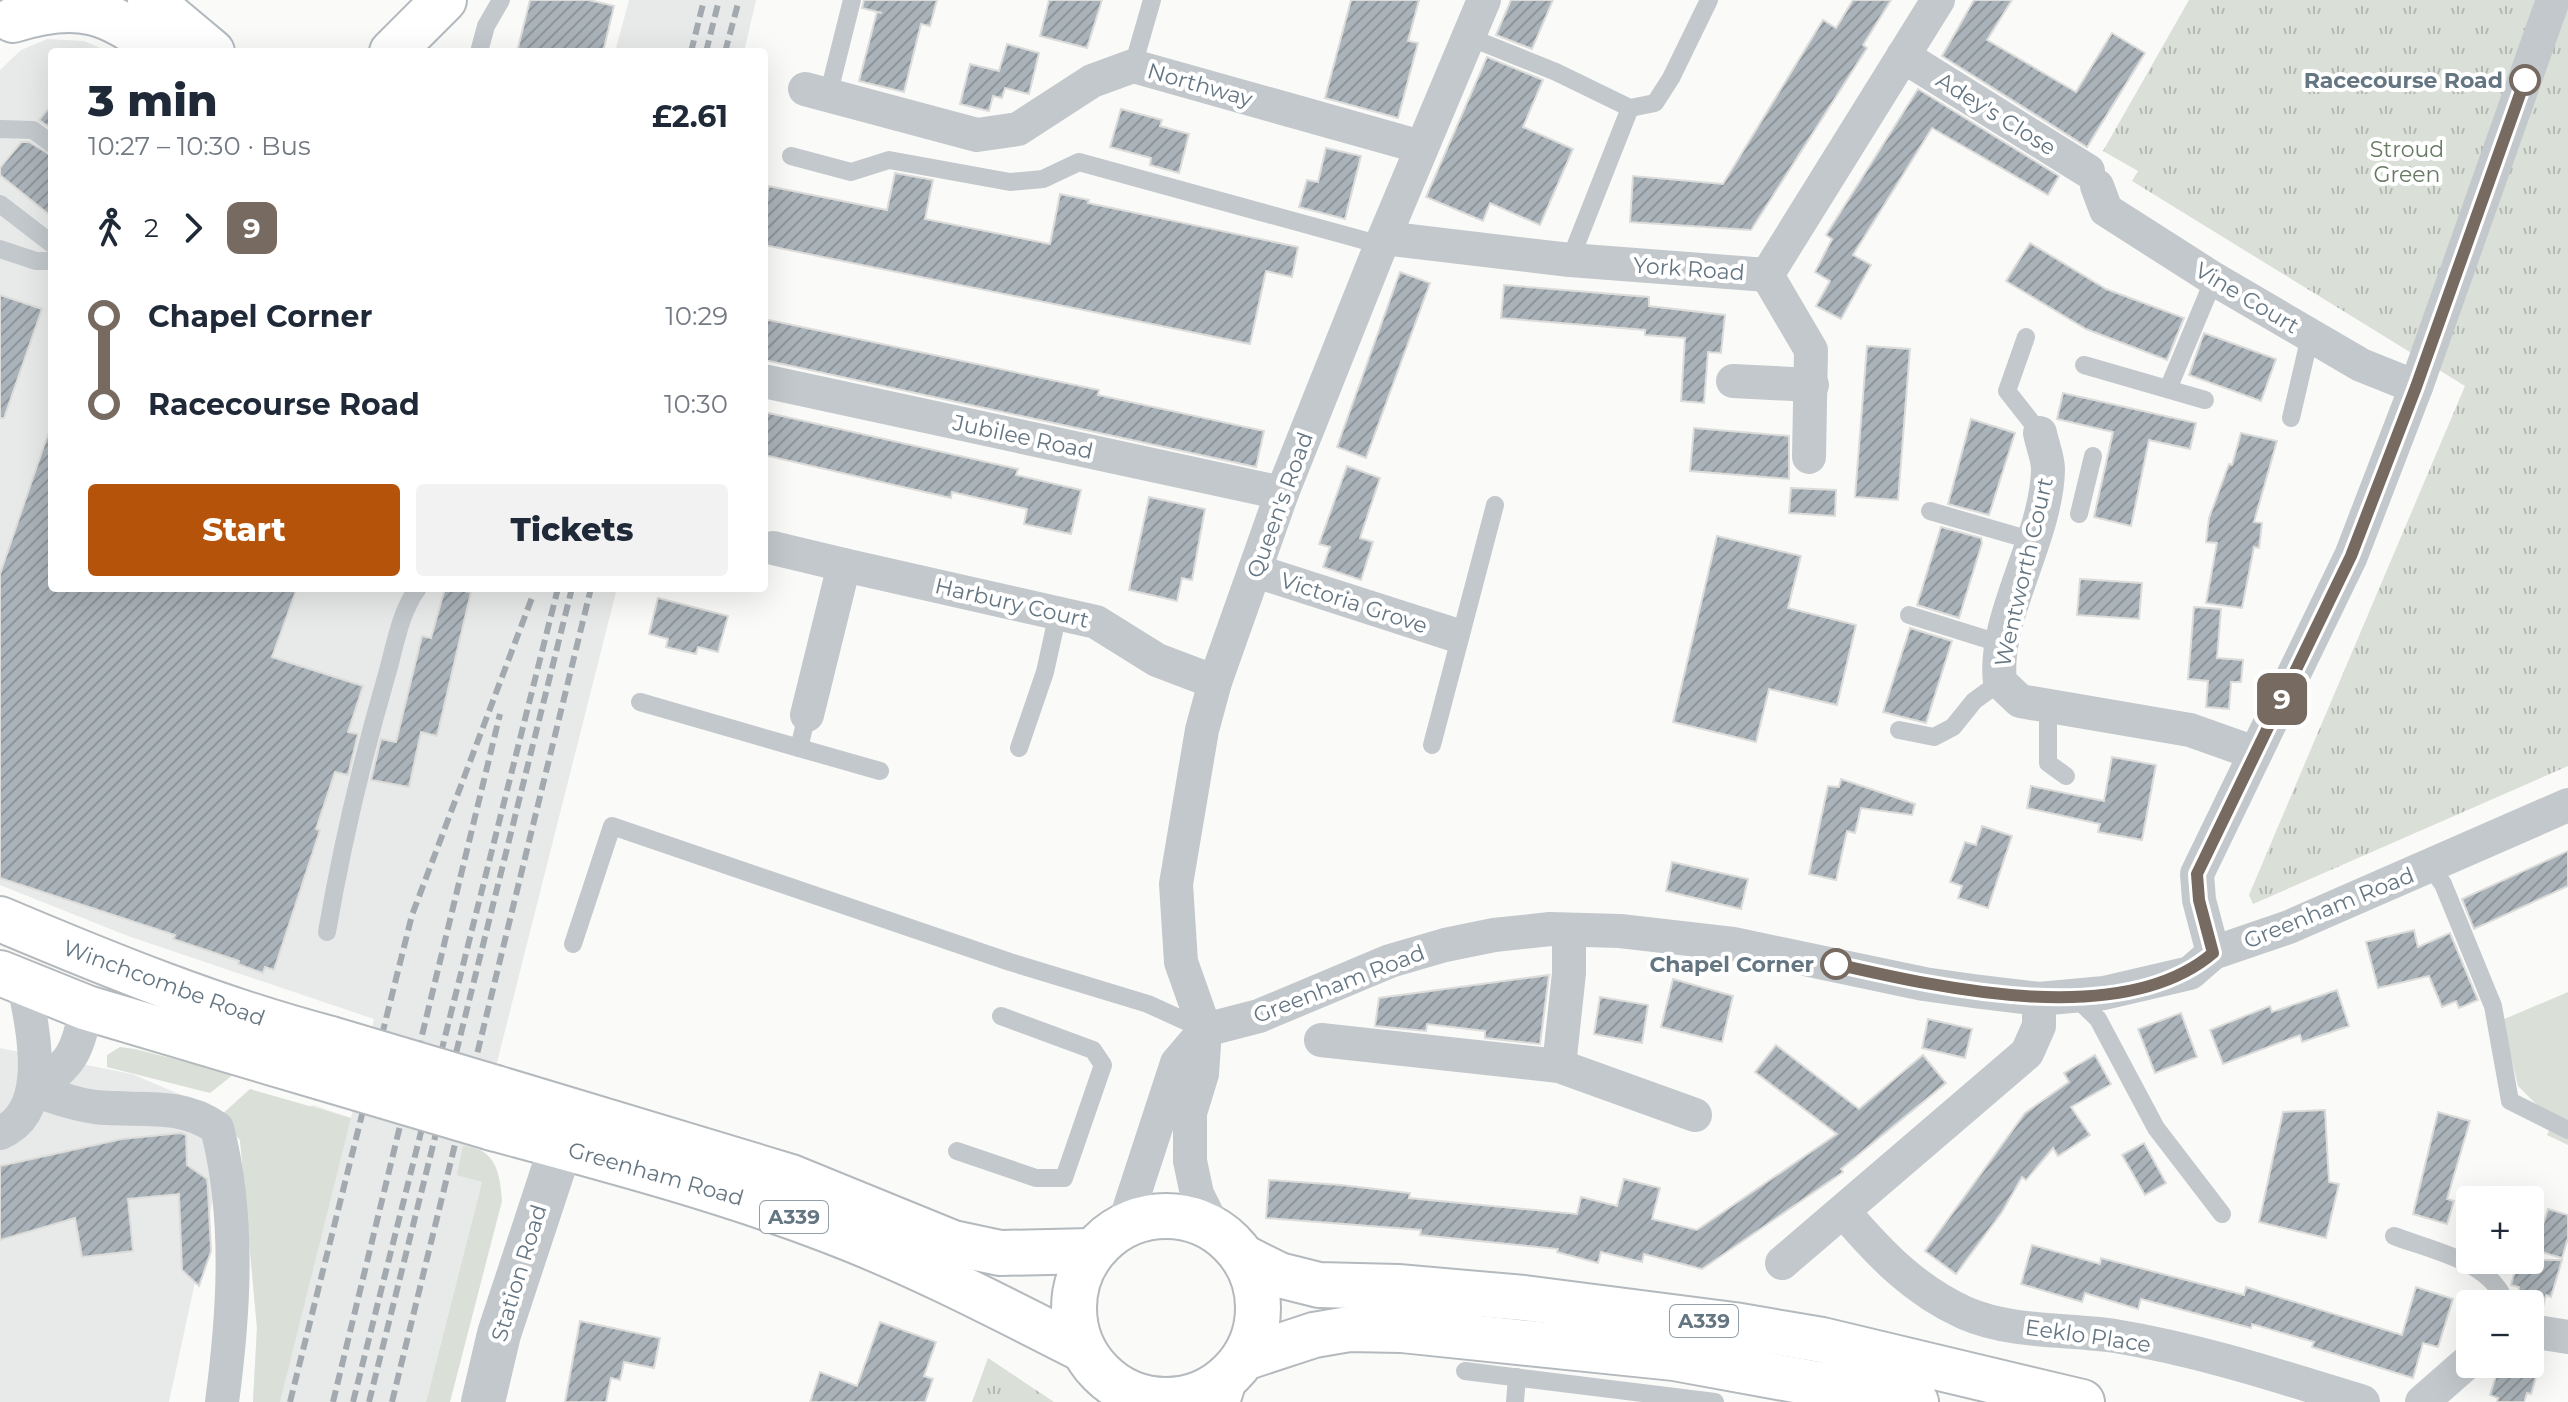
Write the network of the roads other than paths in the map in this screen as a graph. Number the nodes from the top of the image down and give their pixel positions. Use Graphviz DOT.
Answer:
graph roads {
  1 [pos="150,0"];
  2 [pos="444,0"];
  3 [pos="501,0"];
  4 [pos="852,0"];
  5 [pos="1152,0"];
  6 [pos="1484,0"];
  7 [pos="1709,0"];
  8 [pos="1938,0"];
  9 [pos="2553,0"];
  10 [pos="13,17"];
  11 [pos="1469,37"];
  12 [pos="155,48"];
  13 [pos="207,48"];
  14 [pos="396,48"];
  15 [pos="480,48"];
  16 [pos="1903,56"];
  17 [pos="1133,66"];
  18 [pos="816,92"];
  19 [pos="1630,108"];
  20 [pos="0,129"];
  21 [pos="48,141"];
  22 [pos="1421,147"];
  23 [pos="791,156"];
  24 [pos="2092,178"];
  25 [pos="0,204"];
  26 [pos="48,241"];
  27 [pos="1382,241"];
  28 [pos="0,249"];
  29 [pos="1570,260"];
  30 [pos="48,261"];
  31 [pos="1767,275"];
  32 [pos="2214,279"];
  33 [pos="2310,336"];
  34 [pos="2026,337"];
  35 [pos="2084,365"];
  36 [pos="1733,381"];
  37 [pos="768,382"];
  38 [pos="1812,385"];
  39 [pos="2416,387"];
  40 [pos="2168,389"];
  41 [pos="2205,400"];
  42 [pos="2291,418"];
  43 [pos="2040,433"];
  44 [pos="2093,456"];
  45 [pos="1809,457"];
  46 [pos="2066,481"];
  47 [pos="1282,493"];
  48 [pos="1495,505"];
  49 [pos="1930,511"];
  50 [pos="2079,514"];
  51 [pos="2034,541"];
  52 [pos="773,548"];
  53 [pos="844,565"];
  54 [pos="1256,571"];
  55 [pos="416,592"];
  56 [pos="1058,613"];
  57 [pos="1909,615"];
  58 [pos="1457,636"];
  59 [pos="2002,644"];
  60 [pos="1215,682"];
  61 [pos="2000,682"];
  62 [pos="640,702"];
  63 [pos="2048,709"];
  64 [pos="807,715"];
  65 [pos="1899,730"];
  66 [pos="1432,745"];
  67 [pos="799,748"];
  68 [pos="1019,748"];
  69 [pos="2255,753"];
  70 [pos="880,771"];
  71 [pos="2066,776"];
  72 [pos="2568,805"];
  73 [pos="2431,868"];
  74 [pos="0,919"];
  75 [pos="1569,930"];
  76 [pos="327,932"];
  77 [pos="0,940"];
  78 [pos="573,944"];
  79 [pos="2213,953"];
  80 [pos="12,979"];
  81 [pos="2075,997"];
  82 [pos="2039,999"];
  83 [pos="87,1008"];
  84 [pos="1001,1016"];
  85 [pos="1205,1030"];
  86 [pos="1321,1040"];
  87 [pos="326,1058"];
  88 [pos="1559,1066"];
  89 [pos="34,1090"];
  90 [pos="493,1108"];
  91 [pos="1695,1115"];
  92 [pos="2568,1130"];
  93 [pos="0,1133"];
  94 [pos="561,1146"];
  95 [pos="957,1151"];
  96 [pos="1844,1212"];
  97 [pos="2222,1214"];
  98 [pos="2394,1236"];
  99 [pos="1108,1238"];
  100 [pos="1229,1243"];
  101 [pos="1782,1263"];
  102 [pos="2501,1290"];
  103 [pos="2544,1333"];
  104 [pos="2568,1337"];
  105 [pos="1082,1349"];
  106 [pos="1465,1371"];
  107 [pos="2456,1372"];
  108 [pos="1517,1377"];
  109 [pos="1228,1380"];
  110 [pos="1140,1400"];
  111 [pos="222,1402"];
  112 [pos="483,1402"];
  113 [pos="1515,1402"];
  114 [pos="1715,1402"];
  115 [pos="1916,1402"];
  116 [pos="2082,1402"];
  117 [pos="2363,1402"];
  118 [pos="2422,1402"];
  1 -- 13 [label="main road"];
  2 -- 14 [label="main road"];
  3 -- 15 [label="lane"];
  4 -- 18 [label="lane"];
  5 -- 17 [label="lane"];
  6 -- 11 [label="street, Queen's Road"];
  7 -- 19 [label="lane"];
  8 -- 16 [label="street, York Road"];
  9 -- 39 [label="street"];
  10 -- 12 [label="main road"];
  11 -- 19 [label="lane"];
  11 -- 22 [label="street, Queen's Road"];
  16 -- 24 [label="street, Adey's Close"];
  16 -- 31 [label="street, York Road"];
  17 -- 18 [label="street, Northway"];
  17 -- 22 [label="street, Northway"];
  19 -- 29 [label="lane"];
  20 -- 21 [label="lane"];
  22 -- 27 [label="street, Queen's Road"];
  23 -- 27 [label="lane"];
  24 -- 32 [label="street, Vine Court"];
  25 -- 26 [label="lane"];
  27 -- 29 [label="street, York Road"];
  27 -- 47 [label="street, Queen's Road"];
  28 -- 30 [label="lane"];
  29 -- 31 [label="street, York Road"];
  31 -- 38 [label="street"];
  32 -- 33 [label="street, Vine Court"];
  32 -- 40 [label="lane"];
  33 -- 39 [label="street, Vine Court"];
  33 -- 42 [label="lane"];
  34 -- 43 [label="lane"];
  35 -- 40 [label="lane"];
  36 -- 38 [label="street"];
  37 -- 47 [label="street, Jubilee Road"];
  38 -- 45 [label="street"];
  39 -- 69 [label="street"];
  40 -- 41 [label="lane"];
  43 -- 46 [label="street, Wentworth Court"];
  44 -- 46 [label="lane"];
  46 -- 50 [label="lane"];
  46 -- 51 [label="street, Wentworth Court"];
  47 -- 54 [label="street, Queen's Road"];
  48 -- 58 [label="lane"];
  49 -- 51 [label="lane"];
  51 -- 59 [label="street, Wentworth Court"];
  52 -- 53 [label="street, Harbury Court"];
  53 -- 56 [label="street, Harbury Court"];
  53 -- 64 [label="street"];
  54 -- 58 [label="street, Victoria Grove"];
  54 -- 60 [label="street, Queen's Road"];
  55 -- 76 [label="lane"];
  56 -- 60 [label="street, Harbury Court"];
  56 -- 68 [label="lane"];
  57 -- 59 [label="lane"];
  58 -- 66 [label="lane"];
  59 -- 61 [label="street, Wentworth Court"];
  60 -- 85 [label="street, Queen's Road"];
  61 -- 63 [label="street, Wentworth Court"];
  61 -- 65 [label="lane"];
  62 -- 67 [label="lane"];
  63 -- 69 [label="street, Wentworth Court"];
  63 -- 71 [label="lane"];
  64 -- 67 [label="lane"];
  67 -- 70 [label="lane"];
  69 -- 79 [label="street"];
  72 -- 73 [label="street, Greenham Road"];
  73 -- 79 [label="street, Greenham Road"];
  73 -- 92 [label="lane"];
  74 -- 87 [label="main road, Winchcombe Road / A339"];
  75 -- 82 [label="street, Greenham Road"];
  75 -- 85 [label="street, Greenham Road"];
  75 -- 88 [label="street"];
  77 -- 83 [label="main road"];
  78 -- 85 [label="lane"];
  79 -- 81 [label="street, Greenham Road"];
  80 -- 83 [label="main road, Winchcombe Road / A339"];
  80 -- 89 [label="street"];
  81 -- 82 [label="street, Greenham Road"];
  81 -- 97 [label="lane"];
  82 -- 96 [label="street"];
  83 -- 87 [label="main road, Winchcombe Road / A339"];
  83 -- 89 [label="street"];
  84 -- 95 [label="lane"];
  85 -- 99 [label="street"];
  85 -- 100 [label="street"];
  86 -- 88 [label="street, Greenham Road"];
  87 -- 90 [label="main road, A339, bridge"];
  88 -- 91 [label="street, Greenham Road"];
  89 -- 93 [label="street"];
  89 -- 111 [label="street"];
  90 -- 94 [label="main road, Greenham Road / A339"];
  90 -- 99 [label="main road, Greenham Road / A339"];
  94 -- 105 [label="main road, Greenham Road / A339"];
  94 -- 112 [label="street, Station Road"];
  96 -- 101 [label="street"];
  96 -- 117 [label="street, Eeklo Place"];
  98 -- 102 [label="lane"];
  99 -- 100 [label="main road"];
  99 -- 105 [label="main road"];
  100 -- 109 [label="main road"];
  100 -- 116 [label="main road, A339"];
  103 -- 104 [label="street"];
  105 -- 110 [label="main road"];
  106 -- 108 [label="lane"];
  107 -- 118 [label="street"];
  108 -- 113 [label="lane"];
  108 -- 114 [label="lane"];
  109 -- 110 [label="main road"];
  109 -- 115 [label="main road, A339"];
}
